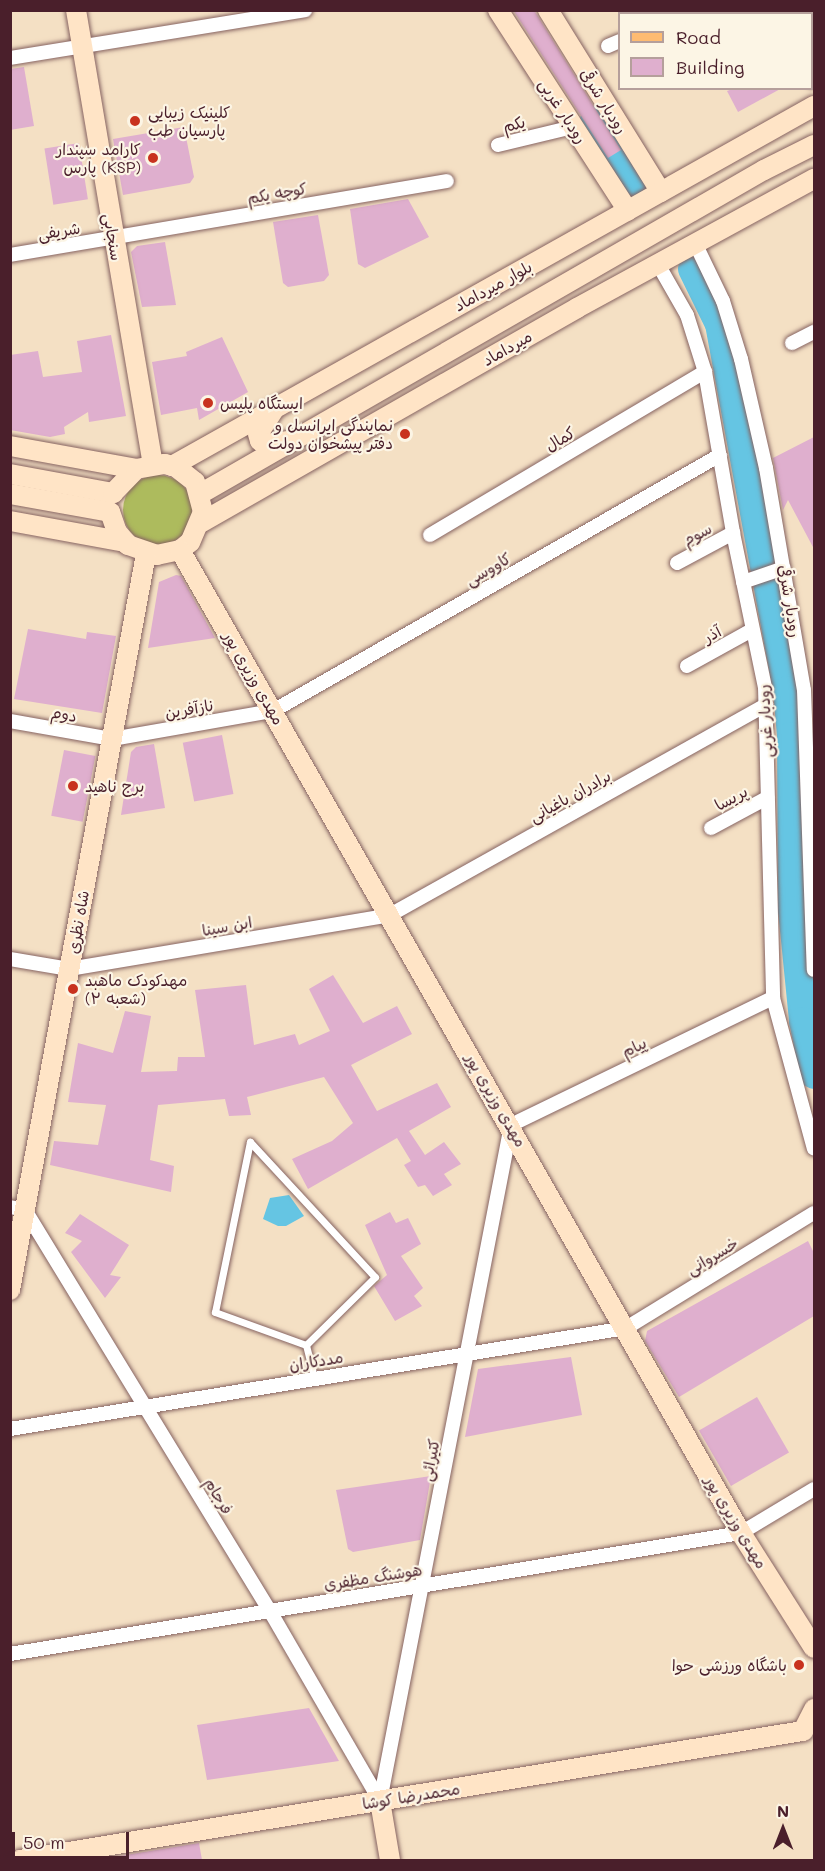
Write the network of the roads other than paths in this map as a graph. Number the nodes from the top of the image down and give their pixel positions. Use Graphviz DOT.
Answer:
graph roads {
  1 [pos="76,10"];
  2 [pos="498,10"];
  3 [pos="548,10"];
  4 [pos="299,11"];
  5 [pos="82,48"];
  6 [pos="10,58"];
  7 [pos="814,106"];
  8 [pos="573,126"];
  9 [pos="750,143"];
  10 [pos="498,145"];
  11 [pos="814,145"];
  12 [pos="764,170"];
  13 [pos="814,179"];
  14 [pos="447,181"];
  15 [pos="661,192"];
  16 [pos="628,211"];
  17 [pos="113,239"];
  18 [pos="696,244"];
  19 [pos="10,255"];
  20 [pos="659,266"];
  21 [pos="577,308"];
  22 [pos="814,332"];
  23 [pos="484,333"];
  24 [pos="792,343"];
  25 [pos="705,372"];
  26 [pos="275,408"];
  27 [pos="298,438"];
  28 [pos="10,446"];
  29 [pos="720,455"];
  30 [pos="154,466"];
  31 [pos="10,474"];
  32 [pos="10,494"];
  33 [pos="201,494"];
  34 [pos="112,502"];
  35 [pos="10,522"];
  36 [pos="202,522"];
  37 [pos="733,533"];
  38 [pos="430,535"];
  39 [pos="126,542"];
  40 [pos="180,550"];
  41 [pos="146,554"];
  42 [pos="677,563"];
  43 [pos="784,568"];
  44 [pos="743,582"];
  45 [pos="752,630"];
  46 [pos="687,666"];
  47 [pos="766,705"];
  48 [pos="273,711"];
  49 [pos="10,721"];
  50 [pos="112,739"];
  51 [pos="767,798"];
  52 [pos="711,828"];
  53 [pos="813,910"];
  54 [pos="390,915"];
  55 [pos="10,959"];
  56 [pos="69,969"];
  57 [pos="814,970"];
  58 [pos="773,998"];
  59 [pos="511,1125"];
  60 [pos="814,1149"];
  61 [pos="18,1208"];
  62 [pos="814,1213"];
  63 [pos="10,1290"];
  64 [pos="626,1328"];
  65 [pos="306,1345"];
  66 [pos="468,1353"];
  67 [pos="314,1378"];
  68 [pos="146,1406"];
  69 [pos="10,1429"];
  70 [pos="814,1489"];
  71 [pos="741,1533"];
  72 [pos="422,1586"];
  73 [pos="270,1611"];
  74 [pos="814,1648"];
  75 [pos="10,1654"];
  76 [pos="814,1709"];
  77 [pos="809,1734"];
  78 [pos="380,1801"];
  79 [pos="20,1860"];
  80 [pos="390,1860"];
  1 -- 5 [label="main road, سنجابی"];
  2 -- 8 [label="main road, رودبار غربی"];
  3 -- 15 [label="main road, رودبار شرقی"];
  4 -- 5 [label="street"];
  5 -- 6 [label="street"];
  5 -- 17 [label="main road, سنجابی"];
  7 -- 9 [label="main road, بلوار میرداماد"];
  8 -- 10 [label="street, یکم"];
  8 -- 16 [label="main road, رودبار غربی"];
  9 -- 12 [label="main road"];
  9 -- 15 [label="main road, بلوار میرداماد"];
  11 -- 12 [label="main road"];
  12 -- 23 [label="main road"];
  13 -- 18 [label="main road, میرداماد"];
  14 -- 17 [label="street, کوچه یکم"];
  15 -- 16 [label="main road, بلوار میرداماد"];
  16 -- 26 [label="main road, بلوار میرداماد"];
  17 -- 19 [label="street, شریفی"];
  17 -- 30 [label="main road, سنجابی"];
  18 -- 20 [label="main road, میرداماد"];
  18 -- 43 [label="street, رودبار شرقی"];
  20 -- 21 [label="main road, میرداماد"];
  20 -- 25 [label="street, رودبار غربی"];
  21 -- 23 [label="main road"];
  21 -- 36 [label="main road, میرداماد"];
  22 -- 24 [label="street"];
  23 -- 27 [label="main road"];
  25 -- 29 [label="street, رودبار غربی"];
  25 -- 38 [label="street, کمال"];
  26 -- 27 [label="main road"];
  26 -- 30 [label="main road, بلوار میرداماد"];
  27 -- 33 [label="main road"];
  28 -- 30 [label="main road"];
  29 -- 37 [label="street, رودبار غربی"];
  29 -- 48 [label="street, کاووسی"];
  30 -- 33 [label="main road"];
  30 -- 34 [label="main road"];
  31 -- 34 [label="main road"];
  32 -- 34 [label="main road"];
  33 -- 36 [label="main road"];
  34 -- 39 [label="main road"];
  35 -- 39 [label="main road"];
  36 -- 40 [label="main road"];
  37 -- 42 [label="street, سوم"];
  37 -- 44 [label="street, رودبار غربی"];
  39 -- 41 [label="main road"];
  40 -- 41 [label="main road"];
  40 -- 48 [label="main road, مهدی وزیری پور"];
  41 -- 50 [label="main road, شاه نظری"];
  43 -- 44 [label="street"];
  43 -- 53 [label="street, رودبار شرقی"];
  44 -- 45 [label="street, رودبار غربی"];
  45 -- 46 [label="street, آذر"];
  45 -- 47 [label="street, رودبار غربی"];
  47 -- 51 [label="street, رودبار غربی"];
  47 -- 54 [label="street, برادران باغیانی"];
  48 -- 50 [label="street, نازآفرین"];
  48 -- 54 [label="main road, مهدی وزیری پور"];
  49 -- 50 [label="street, دوم"];
  50 -- 56 [label="main road, شاه نظری"];
  51 -- 52 [label="street, پریسا"];
  51 -- 58 [label="street, رودبار غربی"];
  53 -- 57 [label="street, رودبار شرقی"];
  54 -- 56 [label="street, ابن سینا"];
  54 -- 59 [label="main road, مهدی وزیری پور"];
  55 -- 56 [label="street, ابن سینا"];
  56 -- 61 [label="main road, شاه نظری"];
  58 -- 59 [label="street, پیام"];
  58 -- 60 [label="street, رودبار غربی"];
  59 -- 64 [label="main road, مهدی وزیری پور"];
  59 -- 66 [label="street, کتیرائی"];
  61 -- 63 [label="main road, شاه نظری"];
  61 -- 68 [label="street, فرجام"];
  62 -- 64 [label="street, خسروانی"];
  64 -- 66 [label="street, مددکاران"];
  64 -- 71 [label="main road, مهدی وزیری پور"];
  65 -- 65 [label="lane"];
  65 -- 67 [label="lane"];
  66 -- 67 [label="street, مددکاران"];
  66 -- 72 [label="street, کتیرائی"];
  67 -- 68 [label="street, مددکاران"];
  68 -- 69 [label="street, مددکاران"];
  68 -- 73 [label="street, فرجام"];
  70 -- 71 [label="street"];
  71 -- 72 [label="street, هوشنگ مظفری"];
  71 -- 74 [label="main road, مهدی وزیری پور"];
  72 -- 73 [label="street, هوشنگ مظفری"];
  72 -- 78 [label="street, کتیرائی"];
  73 -- 75 [label="street, هوشنگ مظفری"];
  73 -- 78 [label="street, فرجام"];
  76 -- 77 [label="main road"];
  77 -- 78 [label="main road, محمدرضا کوشا"];
  78 -- 79 [label="main road, محمدرضا کوشا"];
  78 -- 80 [label="main road"];
}
